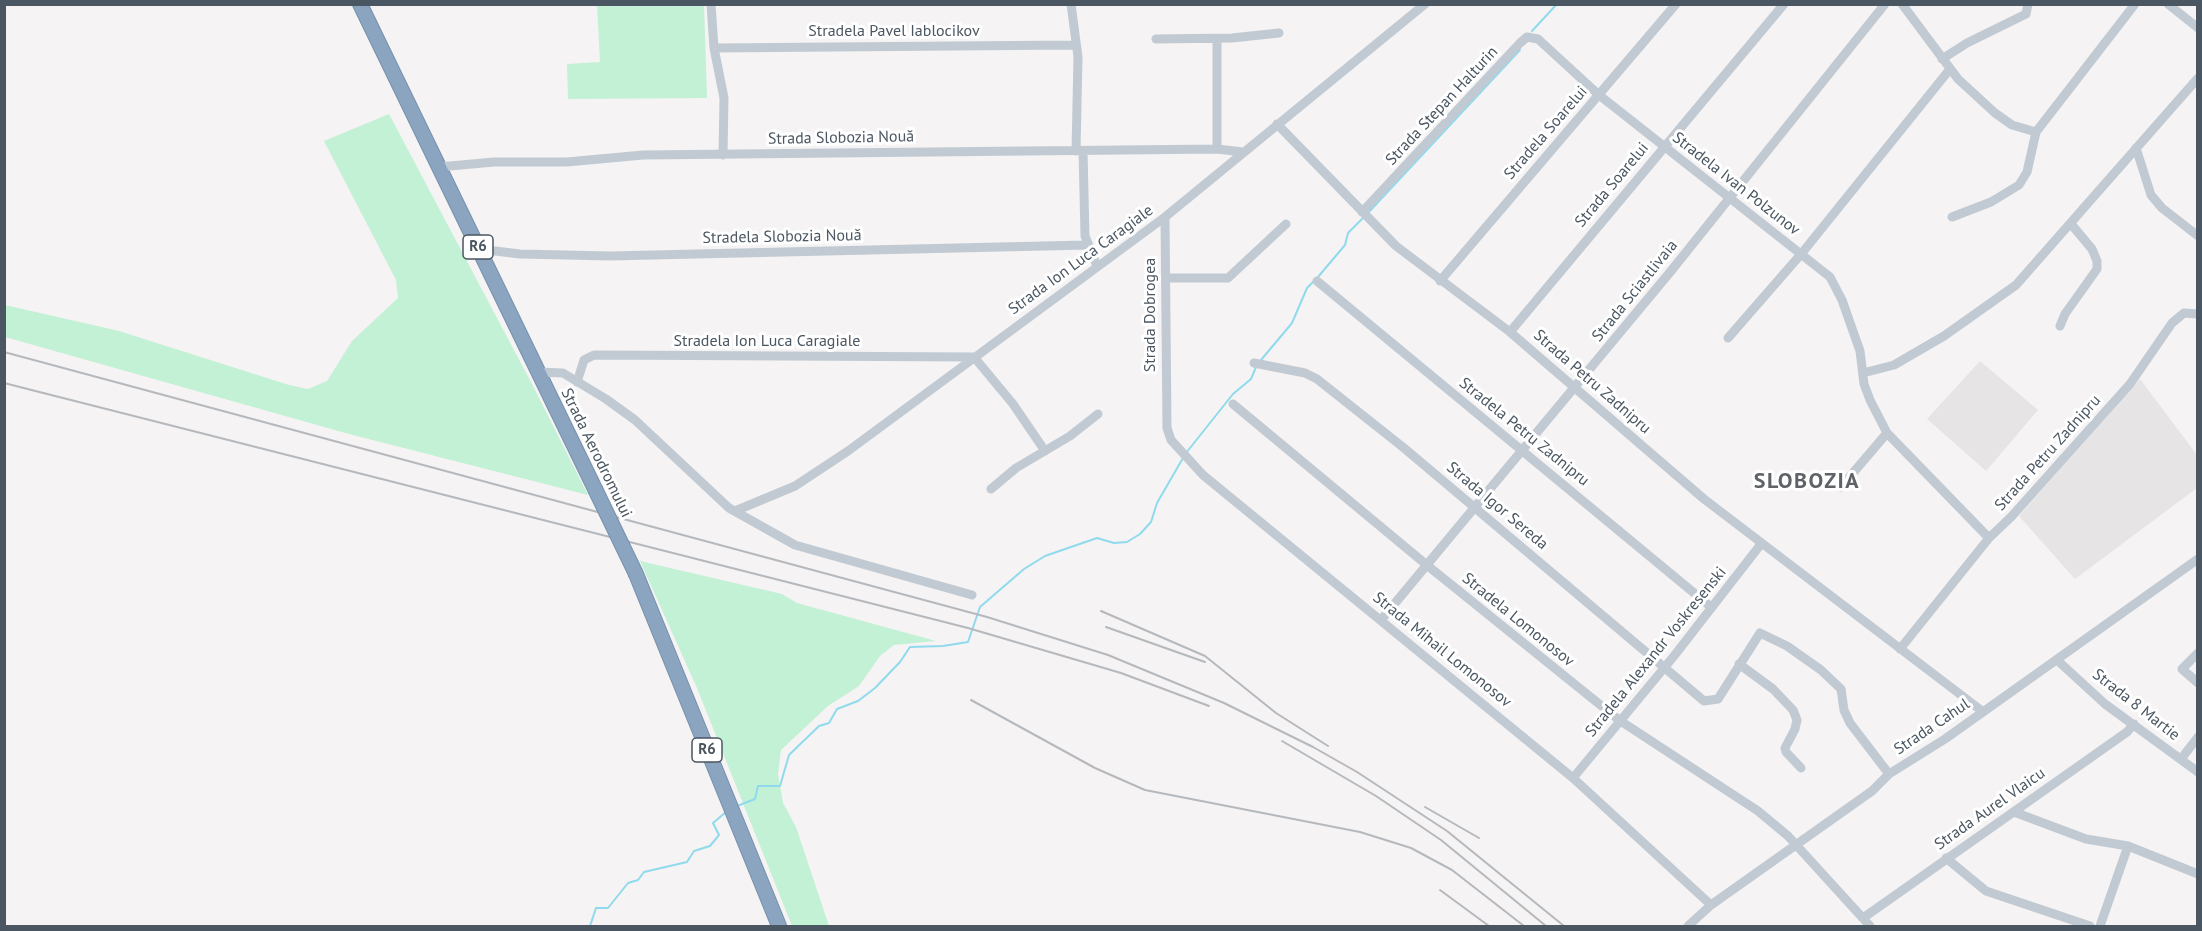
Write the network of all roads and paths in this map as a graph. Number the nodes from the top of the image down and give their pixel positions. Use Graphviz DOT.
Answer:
graph roads {
  1 [pos="360,4"];
  2 [pos="711,4"];
  3 [pos="1071,4"];
  4 [pos="1425,4"];
  5 [pos="1676,4"];
  6 [pos="1784,4"];
  7 [pos="1885,4"];
  8 [pos="1902,4"];
  9 [pos="2028,4"];
  10 [pos="2135,4"];
  11 [pos="2168,4"];
  12 [pos="2198,28"];
  13 [pos="1279,33"];
  14 [pos="1156,39"];
  15 [pos="1217,39"];
  16 [pos="1074,45"];
  17 [pos="1547,47"];
  18 [pos="714,48"];
  19 [pos="1942,59"];
  20 [pos="1950,69"];
  21 [pos="2198,78"];
  22 [pos="1599,95"];
  23 [pos="1277,124"];
  24 [pos="2036,132"];
  25 [pos="1664,147"];
  26 [pos="2136,148"];
  27 [pos="1217,149"];
  28 [pos="1080,151"];
  29 [pos="1243,152"];
  30 [pos="723,155"];
  31 [pos="439,167"];
  32 [pos="1728,199"];
  33 [pos="1362,212"];
  34 [pos="1165,217"];
  35 [pos="1952,217"];
  36 [pos="1286,224"];
  37 [pos="2071,224"];
  38 [pos="2198,236"];
  39 [pos="1087,245"];
  40 [pos="479,249"];
  41 [pos="1802,253"];
  42 [pos="1097,266"];
  43 [pos="1166,278"];
  44 [pos="1317,281"];
  45 [pos="1440,281"];
  46 [pos="2198,314"];
  47 [pos="2060,326"];
  48 [pos="1510,332"];
  49 [pos="1728,338"];
  50 [pos="974,357"];
  51 [pos="1254,363"];
  52 [pos="538,372"];
  53 [pos="1863,373"];
  54 [pos="577,382"];
  55 [pos="1576,387"];
  56 [pos="1233,404"];
  57 [pos="1098,414"];
  58 [pos="1167,414"];
  59 [pos="1887,433"];
  60 [pos="1522,450"];
  61 [pos="1045,451"];
  62 [pos="1841,487"];
  63 [pos="991,489"];
  64 [pos="1475,508"];
  65 [pos="735,511"];
  66 [pos="1989,538"];
  67 [pos="1761,544"];
  68 [pos="2198,559"];
  69 [pos="1428,566"];
  70 [pos="972,595"];
  71 [pos="1711,607"];
  72 [pos="1381,620"];
  73 [pos="1900,649"];
  74 [pos="2198,653"];
  75 [pos="2057,660"];
  76 [pos="1739,664"];
  77 [pos="1664,666"];
  78 [pos="2198,683"];
  79 [pos="1982,711"];
  80 [pos="1619,720"];
  81 [pos="2134,724"];
  82 [pos="2198,737"];
  83 [pos="2181,759"];
  84 [pos="1801,768"];
  85 [pos="2198,772"];
  86 [pos="1889,774"];
  87 [pos="1573,778"];
  88 [pos="2014,812"];
  89 [pos="1795,844"];
  90 [pos="2128,846"];
  91 [pos="1946,858"];
  92 [pos="2198,874"];
  93 [pos="1711,905"];
  94 [pos="1863,918"];
  95 [pos="779,927"];
  96 [pos="1688,927"];
  97 [pos="1870,927"];
  98 [pos="2090,927"];
  99 [pos="2100,927"];
  1 -- 31 [label="highway, Strada Aerodromului / R6"];
  2 -- 18 [label="street"];
  3 -- 16 [label="street"];
  4 -- 23 [label="street, Strada Ion Luca Caragiale"];
  5 -- 22 [label="street, Stradela Soarelui"];
  6 -- 25 [label="street, Strada Soarelui"];
  7 -- 32 [label="street, Strada Sciastlivaia"];
  8 -- 19 [label="street"];
  9 -- 19 [label="street"];
  10 -- 24 [label="street"];
  11 -- 12 [label="street"];
  13 -- 15 [label="street"];
  14 -- 15 [label="street"];
  15 -- 27 [label="street"];
  16 -- 18 [label="street, Stradela Pavel Iablocikov"];
  16 -- 28 [label="street"];
  17 -- 22 [label="street, Stradela Ivan Polzunov"];
  17 -- 33 [label="street, Strada Stepan Halturin"];
  18 -- 30 [label="street"];
  19 -- 20 [label="street"];
  20 -- 24 [label="street"];
  20 -- 41 [label="street"];
  21 -- 26 [label="street"];
  22 -- 25 [label="street, Stradela Ivan Polzunov"];
  22 -- 45 [label="street, Stradela Soarelui"];
  23 -- 29 [label="street, Strada Ion Luca Caragiale"];
  23 -- 33 [label="street, Strada Petru Zadnipru"];
  24 -- 35 [label="street"];
  25 -- 32 [label="street, Stradela Ivan Polzunov"];
  25 -- 48 [label="street, Strada Soarelui"];
  26 -- 37 [label="street"];
  26 -- 38 [label="street"];
  27 -- 28 [label="street, Strada Slobozia Nouă"];
  27 -- 29 [label="street, Strada Slobozia Nouă"];
  28 -- 30 [label="street, Strada Slobozia Nouă"];
  28 -- 39 [label="street"];
  29 -- 34 [label="street, Strada Ion Luca Caragiale"];
  30 -- 31 [label="street, Strada Slobozia Nouă"];
  31 -- 40 [label="highway, Strada Aerodromului / R6"];
  32 -- 41 [label="street, Stradela Ivan Polzunov"];
  32 -- 55 [label="street, Strada Sciastlivaia"];
  33 -- 45 [label="street, Strada Petru Zadnipru"];
  34 -- 42 [label="street, Strada Ion Luca Caragiale"];
  34 -- 43 [label="street, Strada Dobrogea"];
  36 -- 43 [label="street"];
  37 -- 47 [label="street"];
  37 -- 53 [label="street"];
  39 -- 40 [label="street, Stradela Slobozia Nouă"];
  39 -- 42 [label="street"];
  40 -- 52 [label="highway, Strada Aerodromului / R6"];
  41 -- 49 [label="street"];
  41 -- 53 [label="street, Stradela Ivan Polzunov"];
  42 -- 50 [label="street, Strada Ion Luca Caragiale"];
  43 -- 58 [label="street, Strada Dobrogea"];
  44 -- 60 [label="street, Stradela Petru Zadnipru"];
  45 -- 48 [label="street, Strada Petru Zadnipru"];
  46 -- 66 [label="street, Strada Petru Zadnipru"];
  48 -- 55 [label="street, Strada Petru Zadnipru"];
  50 -- 54 [label="street, Stradela Ion Luca Caragiale"];
  50 -- 61 [label="street"];
  50 -- 65 [label="street, Strada Ion Luca Caragiale"];
  51 -- 64 [label="street, Strada Igor Sereda"];
  52 -- 54 [label="street"];
  52 -- 95 [label="highway, Strada Aerodromului / R6, bridge"];
  53 -- 59 [label="street, Stradela Ivan Polzunov"];
  54 -- 65 [label="street"];
  55 -- 60 [label="street, Strada Sciastlivaia"];
  55 -- 67 [label="street, Strada Petru Zadnipru"];
  56 -- 69 [label="street, Stradela Lomonosov"];
  57 -- 61 [label="street"];
  58 -- 72 [label="street, Strada Mihail Lomonosov"];
  59 -- 62 [label="street"];
  59 -- 66 [label="street, Stradela Ivan Polzunov"];
  60 -- 64 [label="street, Strada Sciastlivaia"];
  60 -- 71 [label="street, Stradela Petru Zadnipru"];
  61 -- 63 [label="street"];
  64 -- 69 [label="street, Strada Sciastlivaia"];
  64 -- 77 [label="street, Strada Igor Sereda"];
  65 -- 70 [label="street"];
  66 -- 73 [label="street, Strada Petru Zadnipru"];
  67 -- 71 [label="street, Stradela Alexandr Voskresenski"];
  67 -- 73 [label="street, Strada Petru Zadnipru"];
  68 -- 75 [label="street, Strada Cahul"];
  69 -- 72 [label="street, Strada Sciastlivaia"];
  69 -- 80 [label="street, Stradela Lomonosov"];
  71 -- 77 [label="street, Stradela Alexandr Voskresenski"];
  72 -- 87 [label="street, Strada Mihail Lomonosov"];
  73 -- 79 [label="street, Strada Petru Zadnipru"];
  74 -- 78 [label="street"];
  75 -- 79 [label="street, Strada Cahul"];
  75 -- 81 [label="street, Strada 8 Martie"];
  76 -- 77 [label="street, Strada Igor Sereda"];
  76 -- 84 [label="street"];
  76 -- 86 [label="street"];
  77 -- 80 [label="street, Stradela Alexandr Voskresenski"];
  79 -- 86 [label="street, Strada Cahul"];
  80 -- 87 [label="street, Stradela Alexandr Voskresenski"];
  80 -- 89 [label="street, Stradela Lomonosov"];
  81 -- 83 [label="street, Strada 8 Martie"];
  81 -- 88 [label="street, Strada Aurel Vlaicu"];
  82 -- 83 [label="street"];
  83 -- 85 [label="street, Strada 8 Martie"];
  86 -- 89 [label="street, Strada Cahul"];
  87 -- 93 [label="street, Strada Mihail Lomonosov"];
  88 -- 90 [label="street"];
  88 -- 91 [label="street, Strada Aurel Vlaicu"];
  89 -- 93 [label="street, Strada Cahul"];
  89 -- 94 [label="street"];
  90 -- 92 [label="street"];
  90 -- 99 [label="street"];
  91 -- 94 [label="street, Strada Aurel Vlaicu"];
  91 -- 98 [label="street"];
  93 -- 96 [label="street, Strada Cahul"];
  94 -- 97 [label="street"];
}
